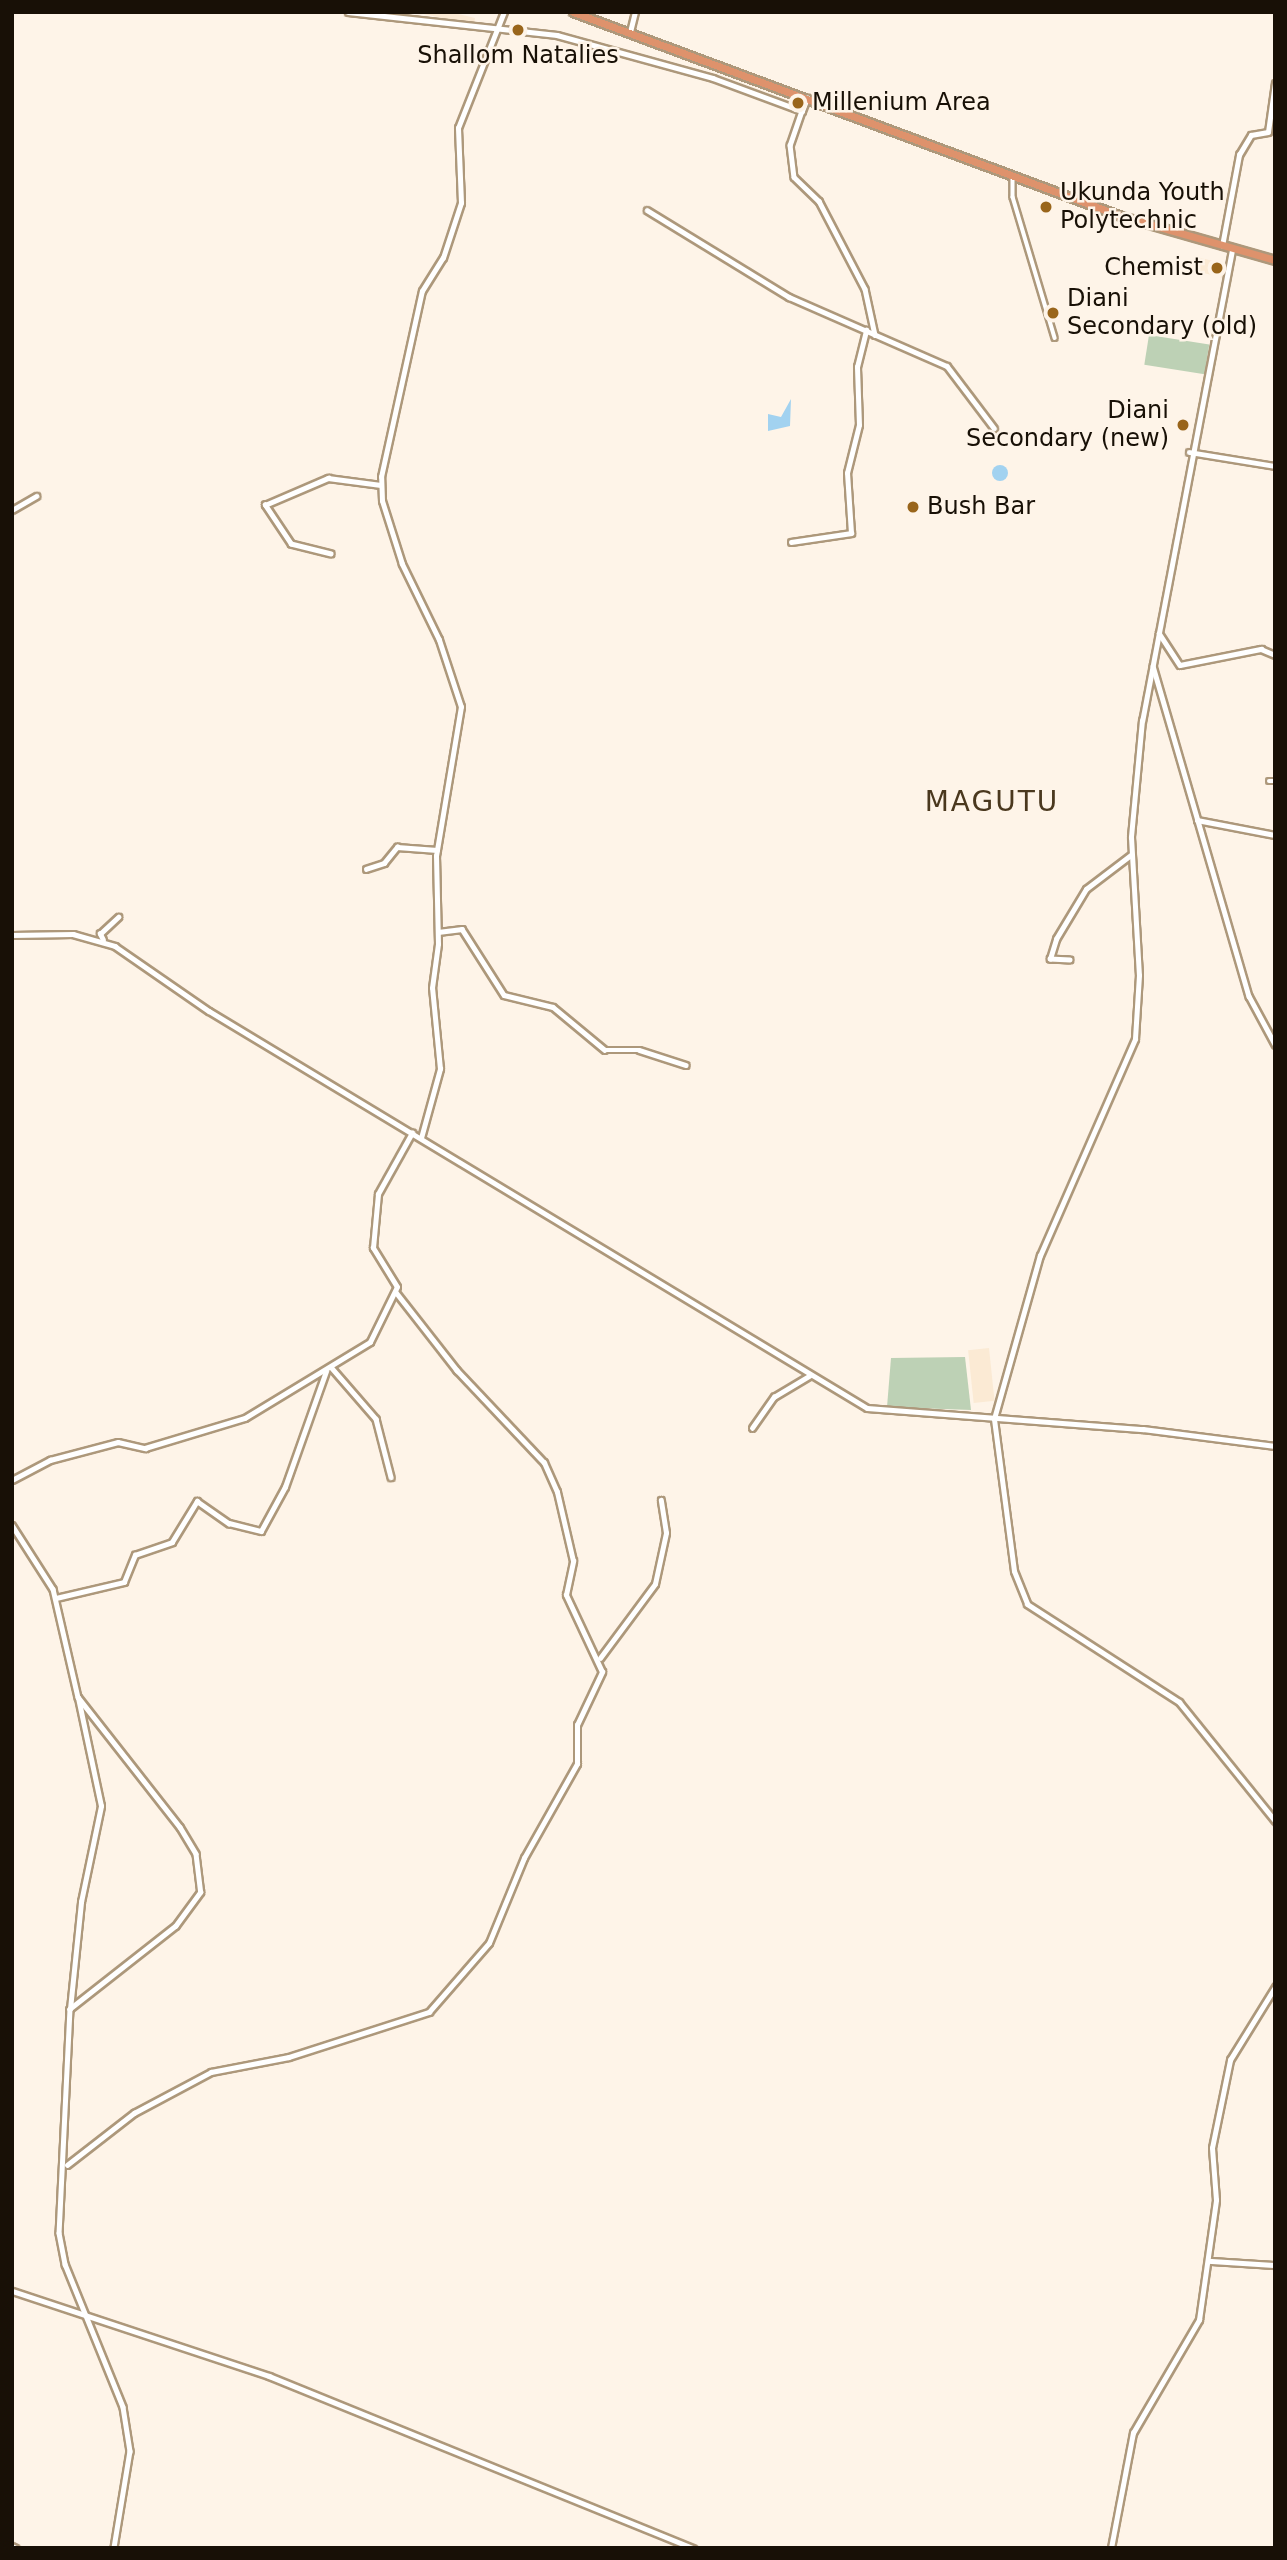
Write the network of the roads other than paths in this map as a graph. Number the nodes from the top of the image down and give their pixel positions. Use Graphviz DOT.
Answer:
graph roads {
  1 [pos="348,12"];
  2 [pos="505,12"];
  3 [pos="573,12"];
  4 [pos="635,12"];
  5 [pos="500,28"];
  6 [pos="630,32"];
  7 [pos="1275,83"];
  8 [pos="807,98"];
  9 [pos="802,111"];
  10 [pos="1013,176"];
  11 [pos="647,210"];
  12 [pos="1222,246"];
  13 [pos="1232,250"];
  14 [pos="1275,260"];
  15 [pos="866,330"];
  16 [pos="875,336"];
  17 [pos="1055,338"];
  18 [pos="994,428"];
  19 [pos="1189,452"];
  20 [pos="1274,468"];
  21 [pos="381,485"];
  22 [pos="36,496"];
  23 [pos="12,510"];
  24 [pos="791,542"];
  25 [pos="331,554"];
  26 [pos="1159,633"];
  27 [pos="1275,655"];
  28 [pos="1153,666"];
  29 [pos="1197,820"];
  30 [pos="1275,835"];
  31 [pos="437,850"];
  32 [pos="1131,855"];
  33 [pos="366,869"];
  34 [pos="118,917"];
  35 [pos="438,932"];
  36 [pos="12,935"];
  37 [pos="103,941"];
  38 [pos="1070,960"];
  39 [pos="1275,1044"];
  40 [pos="686,1065"];
  41 [pos="412,1133"];
  42 [pos="421,1138"];
  43 [pos="396,1293"];
  44 [pos="329,1369"];
  45 [pos="809,1377"];
  46 [pos="994,1419"];
  47 [pos="752,1428"];
  48 [pos="1275,1446"];
  49 [pos="391,1476"];
  50 [pos="12,1480"];
  51 [pos="661,1500"];
  52 [pos="12,1525"];
  53 [pos="56,1598"];
  54 [pos="600,1658"];
  55 [pos="78,1697"];
  56 [pos="1275,1821"];
  57 [pos="1275,1987"];
  58 [pos="70,2009"];
  59 [pos="67,2165"];
  60 [pos="1210,2261"];
  61 [pos="1275,2265"];
  62 [pos="12,2291"];
  63 [pos="83,2313"];
  64 [pos="114,2548"];
  65 [pos="693,2548"];
  66 [pos="1111,2548"];
  1 -- 5 [label="street"];
  2 -- 5 [label="street"];
  3 -- 6 [label="highway"];
  4 -- 6 [label="street"];
  5 -- 9 [label="street"];
  5 -- 21 [label="street"];
  6 -- 8 [label="highway"];
  7 -- 12 [label="street"];
  8 -- 9 [label="street"];
  8 -- 10 [label="highway"];
  9 -- 16 [label="street"];
  10 -- 12 [label="highway"];
  10 -- 17 [label="street"];
  11 -- 15 [label="street"];
  12 -- 13 [label="highway"];
  13 -- 14 [label="highway"];
  13 -- 19 [label="street"];
  15 -- 16 [label="street"];
  15 -- 24 [label="street"];
  16 -- 18 [label="street"];
  19 -- 20 [label="street"];
  19 -- 26 [label="street"];
  21 -- 25 [label="street"];
  21 -- 31 [label="street"];
  22 -- 23 [label="street"];
  26 -- 27 [label="street"];
  26 -- 28 [label="street"];
  28 -- 29 [label="street"];
  28 -- 32 [label="street"];
  29 -- 30 [label="street"];
  29 -- 39 [label="street"];
  31 -- 33 [label="street"];
  31 -- 35 [label="street"];
  32 -- 38 [label="street"];
  32 -- 46 [label="street"];
  34 -- 37 [label="street"];
  35 -- 40 [label="street"];
  35 -- 42 [label="street"];
  36 -- 37 [label="street"];
  37 -- 41 [label="street"];
  41 -- 42 [label="street"];
  41 -- 43 [label="street"];
  42 -- 45 [label="street"];
  43 -- 44 [label="street"];
  43 -- 54 [label="street"];
  44 -- 49 [label="street"];
  44 -- 50 [label="street"];
  44 -- 53 [label="street"];
  45 -- 46 [label="street"];
  45 -- 47 [label="street"];
  46 -- 48 [label="street"];
  46 -- 56 [label="street"];
  51 -- 54 [label="street"];
  52 -- 53 [label="street"];
  53 -- 55 [label="street"];
  54 -- 59 [label="street"];
  55 -- 58 [label="street"];
  55 -- 58 [label="street"];
  57 -- 60 [label="street"];
  58 -- 59 [label="street"];
  59 -- 63 [label="street"];
  60 -- 61 [label="street"];
  60 -- 66 [label="street"];
  62 -- 63 [label="street"];
  63 -- 64 [label="street"];
  63 -- 65 [label="street"];
}
